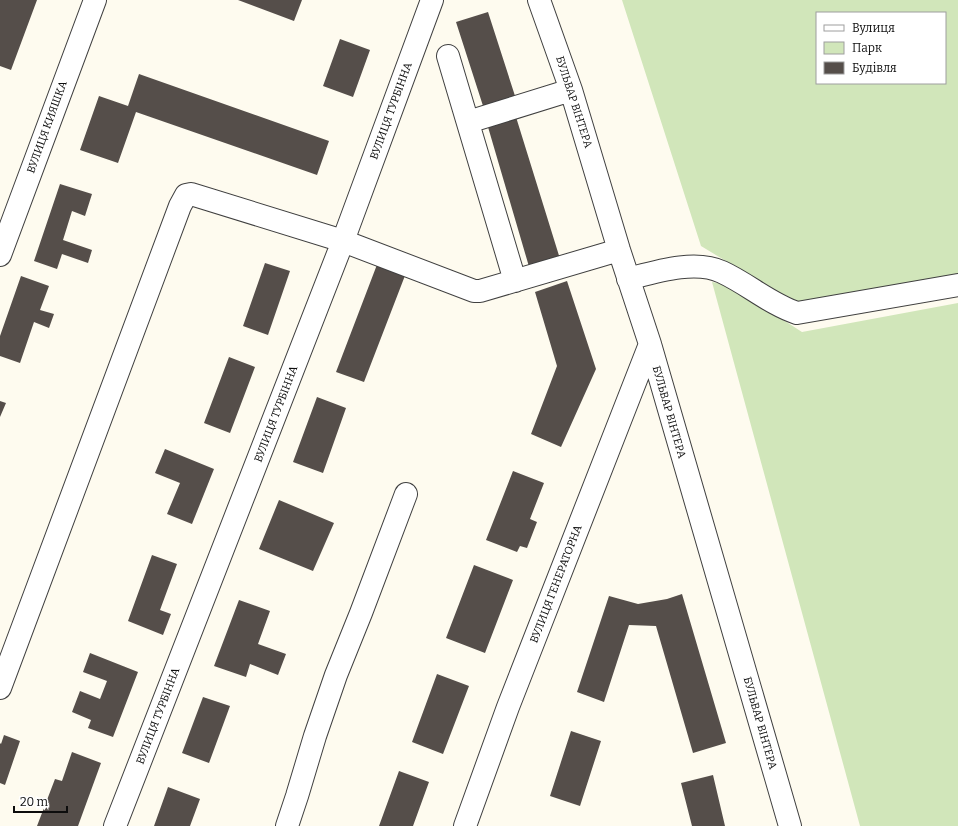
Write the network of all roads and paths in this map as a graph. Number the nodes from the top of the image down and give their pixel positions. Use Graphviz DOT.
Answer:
graph roads {
  1 [pos="94,0"];
  2 [pos="432,0"];
  3 [pos="539,0"];
  4 [pos="448,56"];
  5 [pos="571,90"];
  6 [pos="468,122"];
  7 [pos="343,241"];
  8 [pos="619,250"];
  9 [pos="0,255"];
  10 [pos="628,279"];
  11 [pos="515,281"];
  12 [pos="958,285"];
  13 [pos="650,344"];
  14 [pos="406,494"];
  15 [pos="0,688"];
  16 [pos="115,826"];
  17 [pos="287,826"];
  18 [pos="465,826"];
  19 [pos="790,826"];
  1 -- 9 [label="street, ВУЛИЦЯ КИЯШКА"];
  2 -- 7 [label="street, ВУЛИЦЯ ТУРБІННА"];
  3 -- 5 [label="street, БУЛЬВАР ВІНТЕРА"];
  4 -- 6 [label="street"];
  5 -- 6 [label="street"];
  5 -- 8 [label="street, БУЛЬВАР ВІНТЕРА"];
  6 -- 11 [label="street"];
  7 -- 11 [label="street"];
  7 -- 15 [label="street"];
  7 -- 16 [label="street, ВУЛИЦЯ ТУРБІННА"];
  8 -- 10 [label="street, БУЛЬВАР ВІНТЕРА"];
  8 -- 11 [label="street"];
  10 -- 12 [label="street"];
  10 -- 13 [label="street, БУЛЬВАР ВІНТЕРА"];
  13 -- 18 [label="street, ВУЛИЦЯ ГЕНЕРАТОРНА"];
  13 -- 19 [label="street, БУЛЬВАР ВІНТЕРА"];
  14 -- 17 [label="street"];
}
